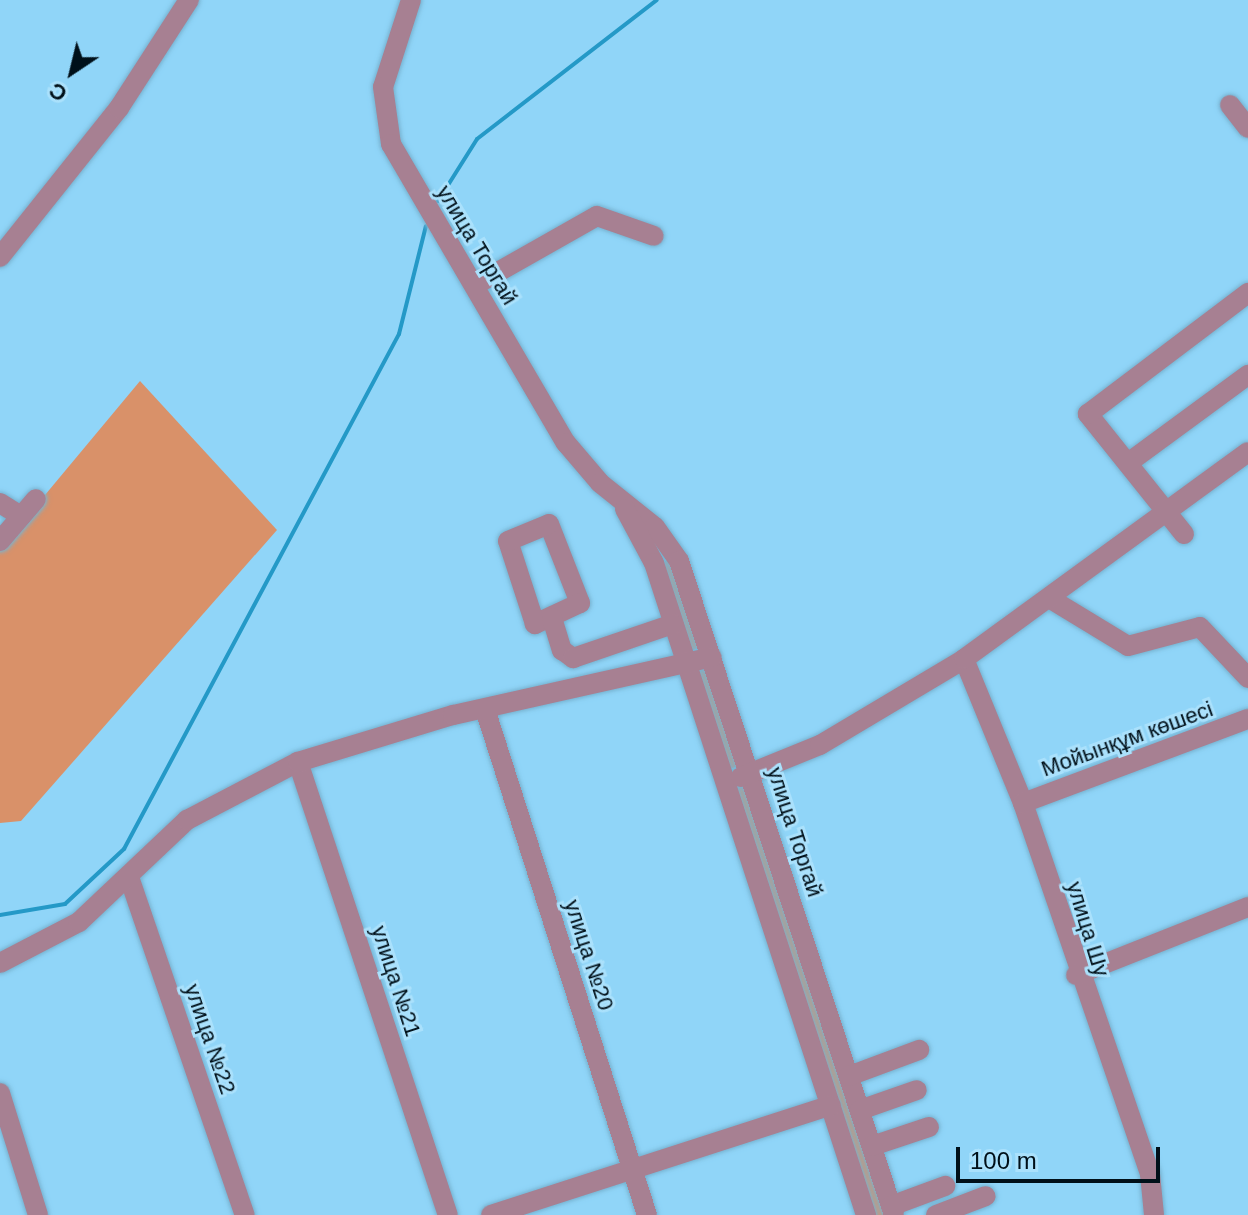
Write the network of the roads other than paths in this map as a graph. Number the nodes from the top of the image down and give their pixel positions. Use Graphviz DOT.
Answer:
graph roads {
  1 [pos="189,0"];
  2 [pos="411,0"];
  3 [pos="1230,105"];
  4 [pos="1248,128"];
  5 [pos="654,236"];
  6 [pos="0,257"];
  7 [pos="475,285"];
  8 [pos="1248,293"];
  9 [pos="1248,375"];
  10 [pos="1248,452"];
  11 [pos="1128,463"];
  12 [pos="610,491"];
  13 [pos="36,499"];
  14 [pos="0,503"];
  15 [pos="21,516"];
  16 [pos="1161,519"];
  17 [pos="1184,534"];
  18 [pos="0,541"];
  19 [pos="1049,598"];
  20 [pos="552,618"];
  21 [pos="673,624"];
  22 [pos="712,657"];
  23 [pos="964,659"];
  24 [pos="685,663"];
  25 [pos="1248,678"];
  26 [pos="485,709"];
  27 [pos="1248,719"];
  28 [pos="298,762"];
  29 [pos="751,774"];
  30 [pos="726,782"];
  31 [pos="1023,803"];
  32 [pos="130,880"];
  33 [pos="1248,907"];
  34 [pos="0,963"];
  35 [pos="1076,975"];
  36 [pos="919,1050"];
  37 [pos="849,1076"];
  38 [pos="917,1090"];
  39 [pos="0,1093"];
  40 [pos="831,1105"];
  41 [pos="860,1110"];
  42 [pos="929,1127"];
  43 [pos="872,1146"];
  44 [pos="632,1169"];
  45 [pos="945,1186"];
  46 [pos="986,1196"];
  47 [pos="893,1210"];
  48 [pos="38,1215"];
  49 [pos="245,1215"];
  50 [pos="448,1215"];
  51 [pos="491,1215"];
  52 [pos="647,1215"];
  53 [pos="866,1215"];
  54 [pos="936,1215"];
  55 [pos="1154,1215"];
  1 -- 6 [label="street"];
  2 -- 7 [label="street, улица Торгай"];
  3 -- 4 [label="street"];
  5 -- 7 [label="street"];
  7 -- 12 [label="street, улица Торгай"];
  8 -- 11 [label="street"];
  9 -- 11 [label="street"];
  10 -- 16 [label="street"];
  11 -- 16 [label="street"];
  12 -- 21 [label="street, улица Торгай"];
  12 -- 22 [label="street, улица Торгай"];
  13 -- 15 [label="street"];
  14 -- 15 [label="street"];
  15 -- 18 [label="street"];
  16 -- 17 [label="street"];
  16 -- 19 [label="street"];
  19 -- 23 [label="street"];
  19 -- 25 [label="street"];
  20 -- 20 [label="street"];
  20 -- 21 [label="street"];
  21 -- 24 [label="street, улица Торгай"];
  22 -- 24 [label="street"];
  22 -- 29 [label="street, улица Торгай"];
  23 -- 29 [label="street"];
  23 -- 31 [label="street, улица Шу"];
  24 -- 26 [label="street"];
  24 -- 30 [label="street, улица Торгай"];
  26 -- 28 [label="street"];
  26 -- 44 [label="street, улица №20"];
  27 -- 31 [label="street, Мойынқұм көшесі"];
  28 -- 32 [label="street"];
  28 -- 50 [label="street, улица №21"];
  29 -- 30 [label="street"];
  29 -- 37 [label="street, улица Торгай"];
  30 -- 40 [label="street, улица Торгай"];
  31 -- 35 [label="street, улица Шу"];
  32 -- 34 [label="street"];
  32 -- 49 [label="street, улица №22"];
  33 -- 35 [label="street"];
  35 -- 55 [label="street, улица Шу"];
  36 -- 37 [label="street"];
  37 -- 41 [label="street, улица Торгай"];
  38 -- 41 [label="street"];
  39 -- 48 [label="street"];
  40 -- 44 [label="street"];
  40 -- 53 [label="street, улица Торгай"];
  41 -- 43 [label="street, улица Торгай"];
  42 -- 43 [label="street"];
  43 -- 47 [label="street, улица Торгай"];
  44 -- 51 [label="street"];
  44 -- 52 [label="street, улица №20"];
  45 -- 47 [label="street"];
  46 -- 54 [label="street"];
}
